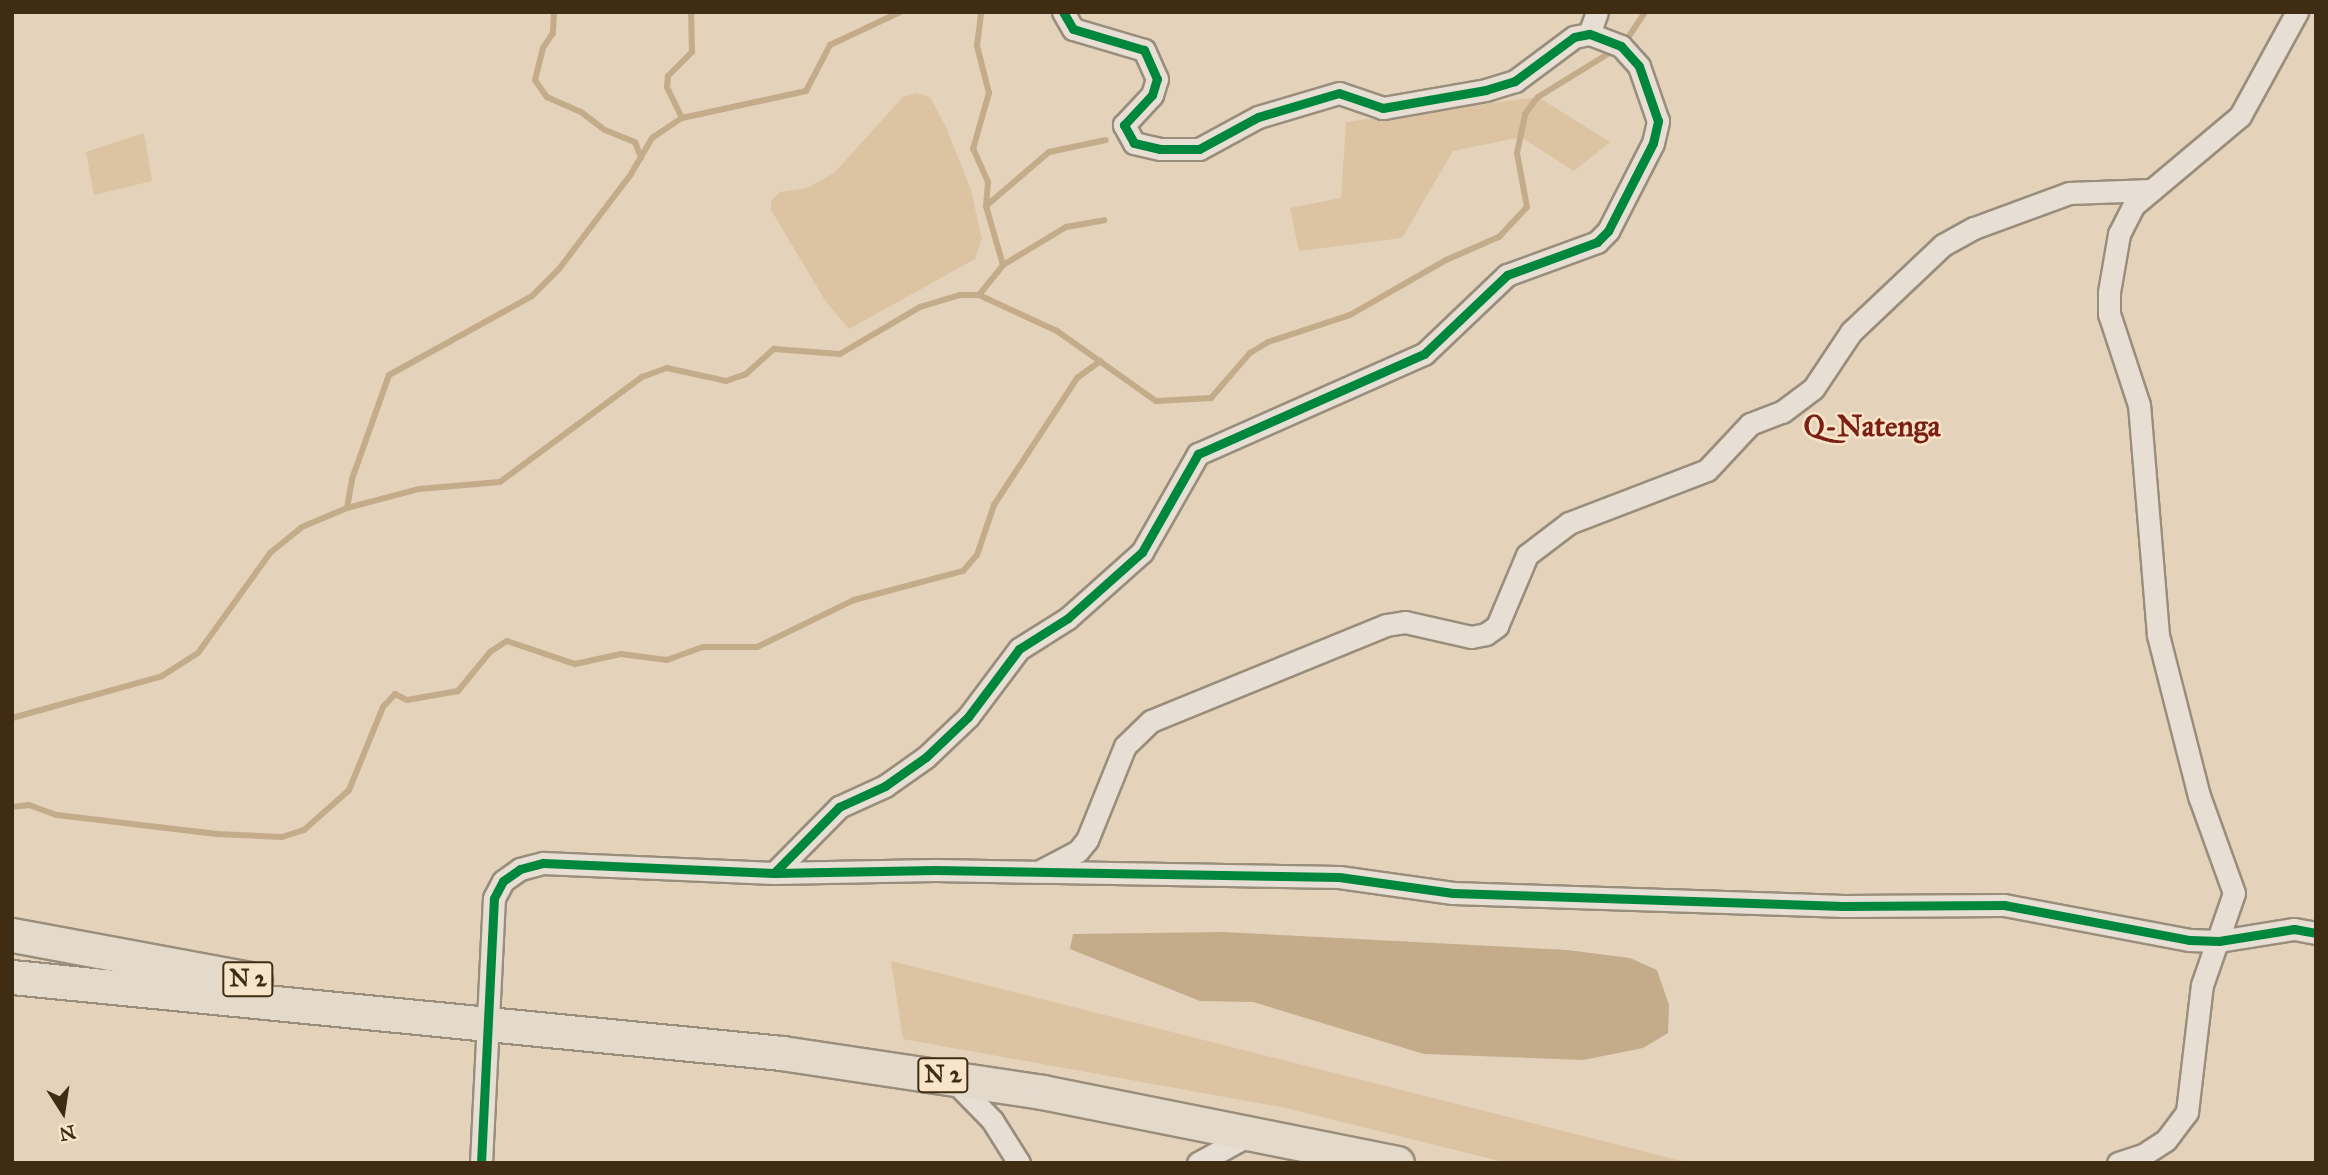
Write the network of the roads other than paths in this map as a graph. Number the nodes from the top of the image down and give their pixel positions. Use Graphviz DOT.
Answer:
graph roads {
  1 [pos="1063,12"];
  2 [pos="1597,12"];
  3 [pos="2297,12"];
  4 [pos="1589,34"];
  5 [pos="2152,190"];
  6 [pos="1038,872"];
  7 [pos="774,873"];
  8 [pos="2316,933"];
  9 [pos="12,935"];
  10 [pos="2219,941"];
  11 [pos="12,977"];
  12 [pos="485,1021"];
  13 [pos="950,1076"];
  14 [pos="1251,1133"];
  15 [pos="478,1161"];
  16 [pos="1019,1163"];
  17 [pos="1198,1163"];
  18 [pos="1396,1163"];
  19 [pos="2118,1163"];
  1 -- 4 [label="street"];
  2 -- 4 [label="street"];
  3 -- 5 [label="street"];
  4 -- 7 [label="street"];
  5 -- 6 [label="street"];
  5 -- 10 [label="street"];
  6 -- 7 [label="street"];
  6 -- 10 [label="street"];
  7 -- 12 [label="street"];
  8 -- 10 [label="street"];
  9 -- 12 [label="main road, N 2"];
  10 -- 19 [label="street"];
  11 -- 12 [label="main road, N 2"];
  12 -- 13 [label="main road, N 2"];
  12 -- 15 [label="street"];
  13 -- 14 [label="main road, N 2"];
  13 -- 16 [label="street"];
  14 -- 17 [label="street"];
  14 -- 18 [label="main road, N 2"];
}
